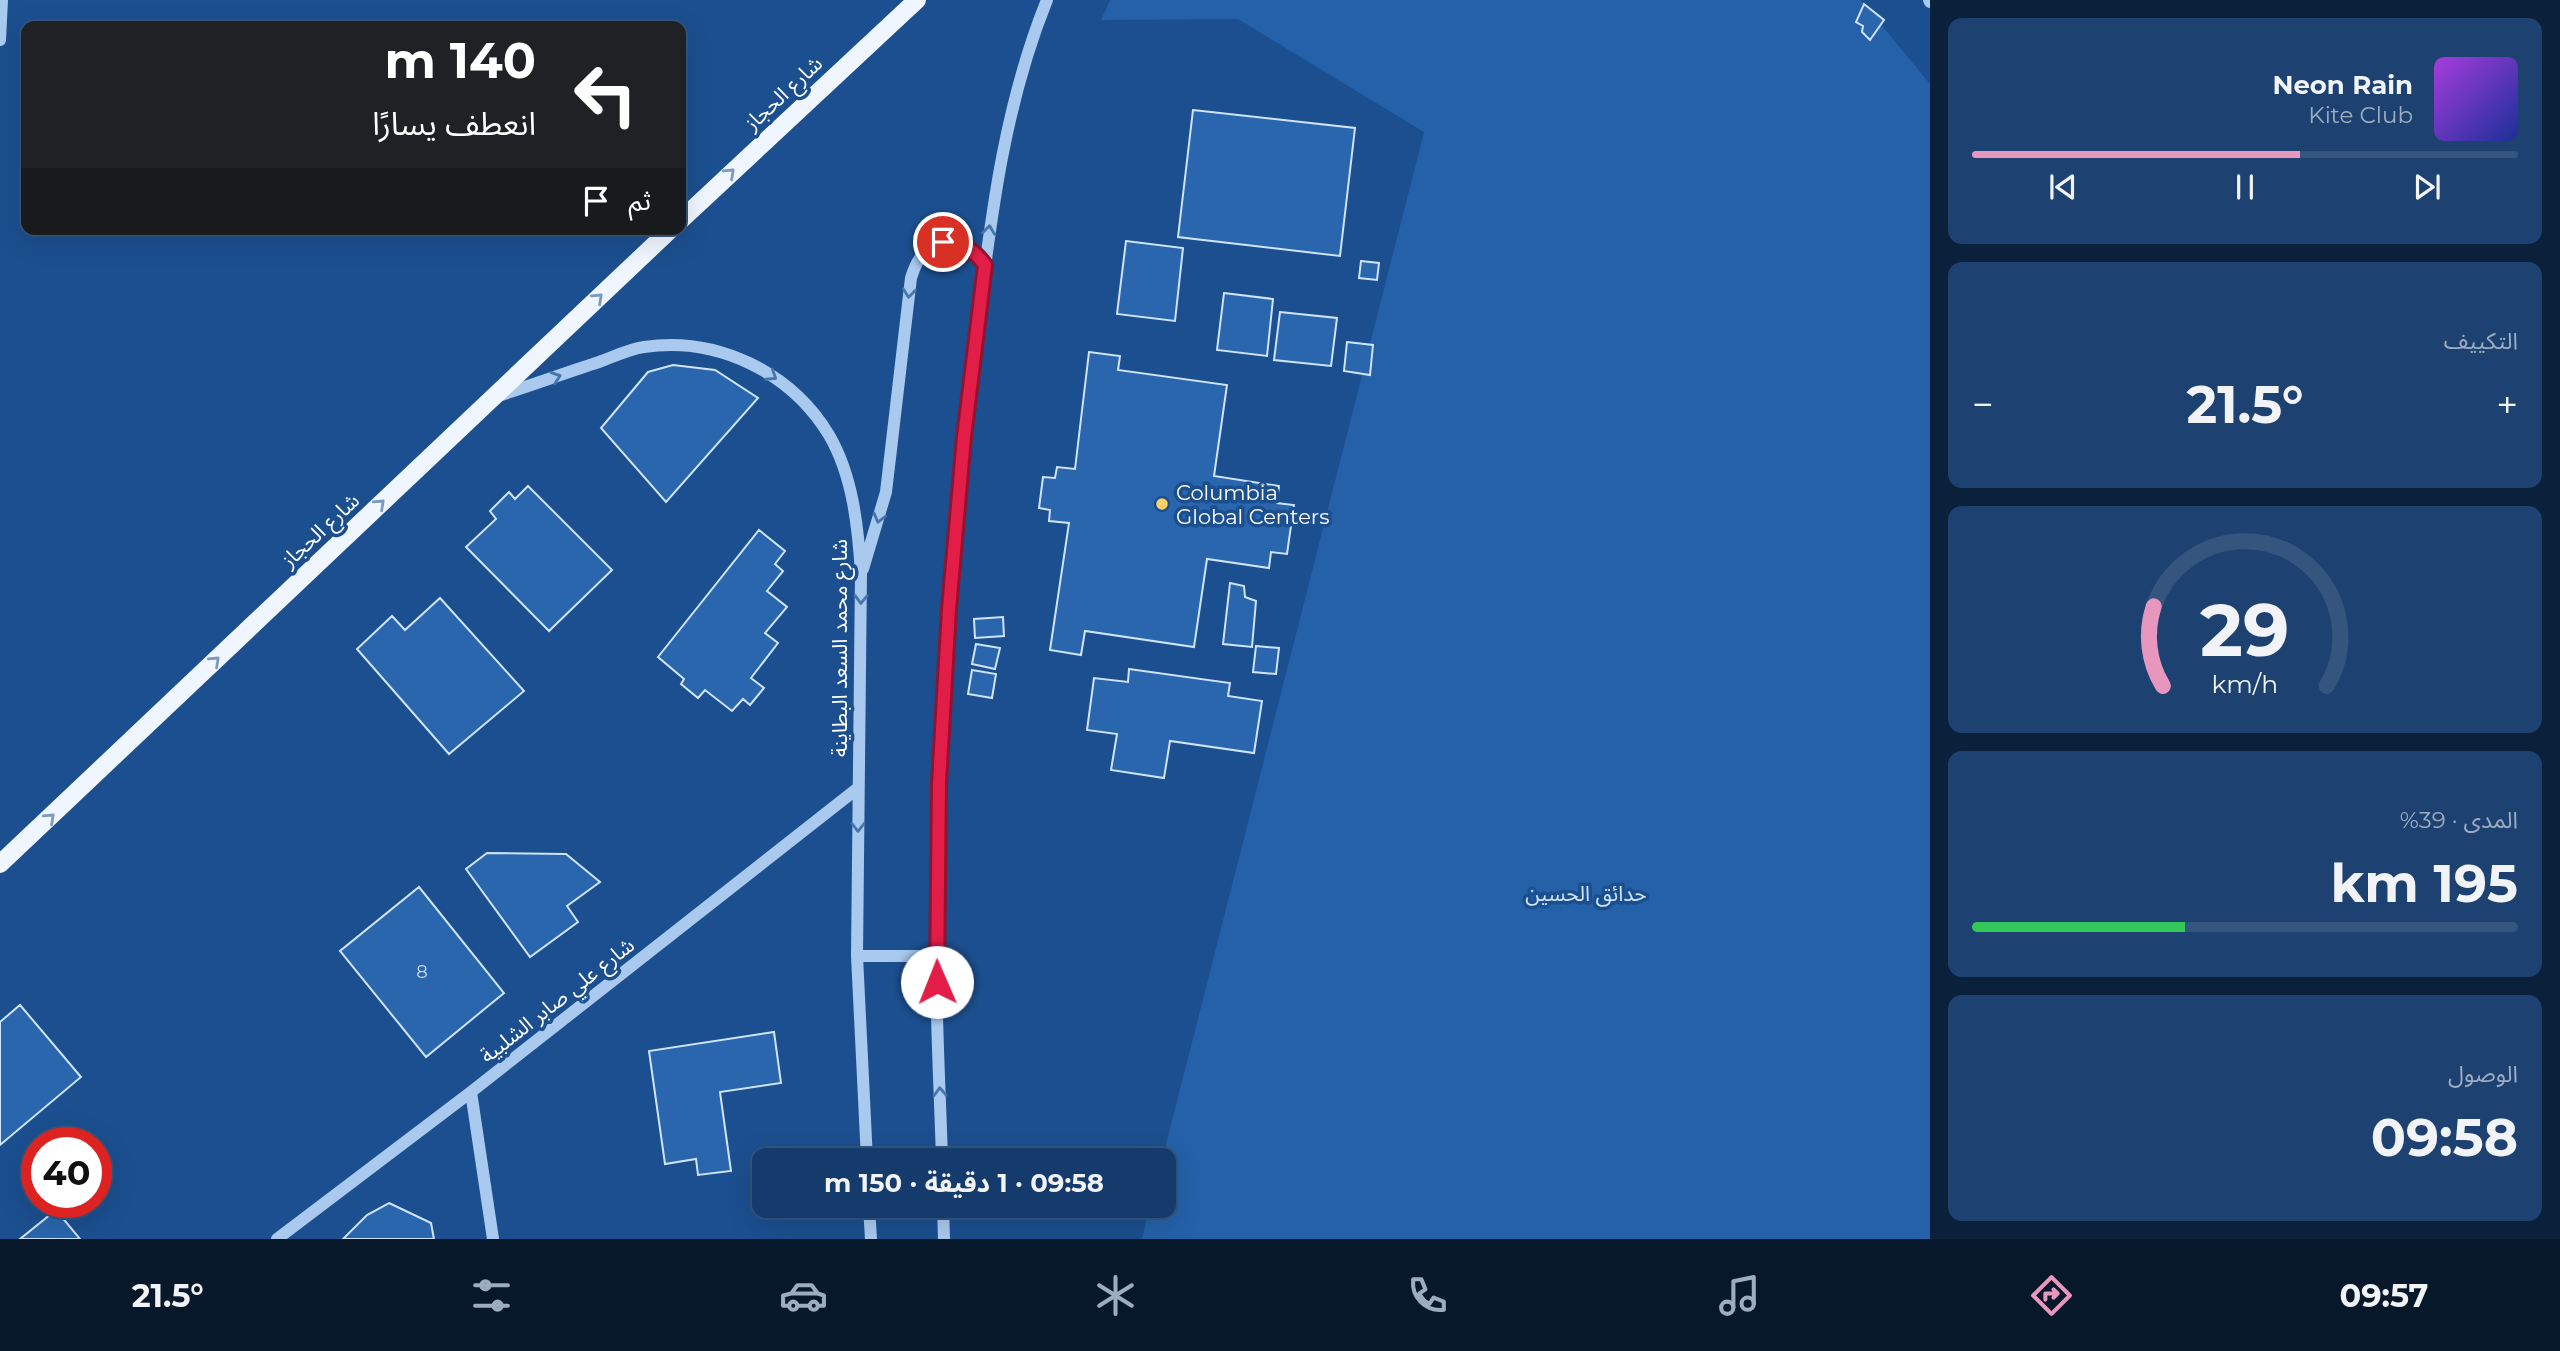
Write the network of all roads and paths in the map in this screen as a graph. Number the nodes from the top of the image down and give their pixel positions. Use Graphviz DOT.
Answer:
graph roads {
  1 [pos="2,0"];
  2 [pos="917,0"];
  3 [pos="1046,0"];
  4 [pos="0,40"];
  5 [pos="686,215"];
  6 [pos="665,235"];
  7 [pos="985,265"];
  8 [pos="491,398"];
  9 [pos="861,573"];
  10 [pos="858,788"];
  11 [pos="0,864"];
  12 [pos="857,956"];
  13 [pos="936,956"];
  14 [pos="471,1092"];
  15 [pos="866,1148"];
  16 [pos="942,1148"];
  17 [pos="870,1218"];
  18 [pos="943,1218"];
  19 [pos="277,1239"];
  20 [pos="493,1239"];
  21 [pos="871,1239"];
  22 [pos="944,1239"];
  1 -- 4 [label="street"];
  5 -- 2 [label="main road, شارع الحجاز, one-way"];
  7 -- 3 [label="street, one-way"];
  8 -- 6 [label="main road, شارع الحجاز, one-way"];
  7 -- 9 [label="street, one-way"];
  7 -- 13 [label="street"];
  8 -- 9 [label="street, شارع محمد السعد البطاينة, one-way"];
  11 -- 8 [label="main road, شارع الحجاز, one-way"];
  9 -- 10 [label="street, شارع محمد السعد البطاينة, one-way"];
  10 -- 12 [label="street, شارع محمد السعد البطاينة, one-way"];
  10 -- 14 [label="street, شارع علي صابر الشلبية"];
  12 -- 13 [label="street"];
  12 -- 15 [label="street, شارع محمد السعد البطاينة"];
  16 -- 13 [label="street, one-way"];
  14 -- 19 [label="street, شارع علي صابر الشلبية"];
  14 -- 20 [label="street"];
  17 -- 21 [label="street"];
  18 -- 22 [label="street"];
}
